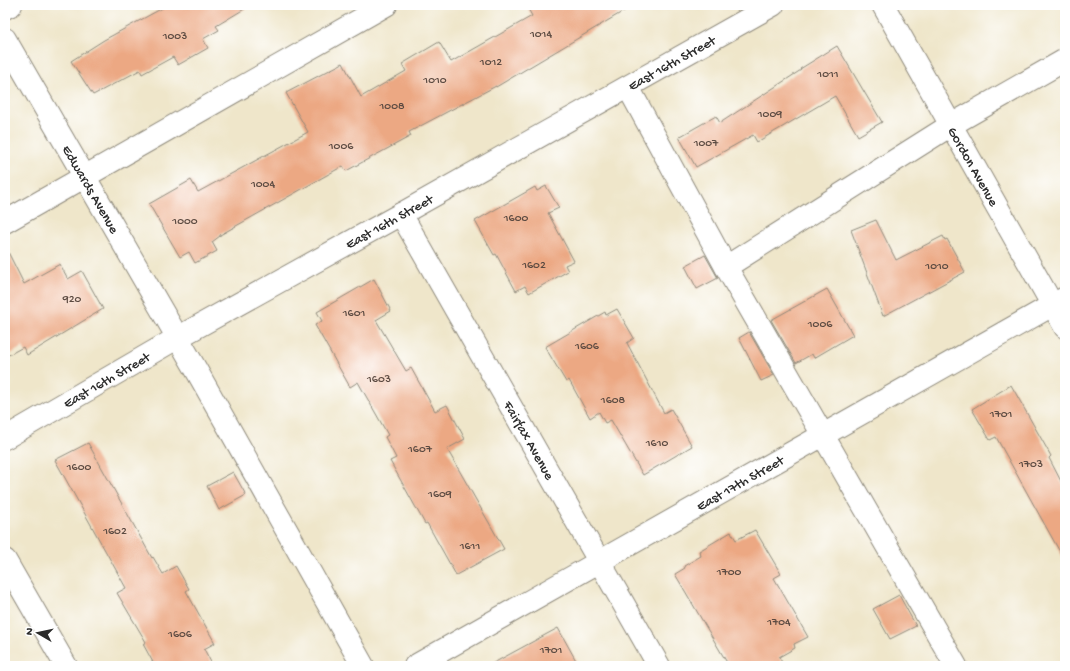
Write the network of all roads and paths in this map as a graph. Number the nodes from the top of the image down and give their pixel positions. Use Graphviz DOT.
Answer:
graph roads {
  1 [pos="11,5"];
  2 [pos="386,5"];
  3 [pos="773,5"];
  4 [pos="883,5"];
  5 [pos="5,8"];
  6 [pos="5,39"];
  7 [pos="1065,60"];
  8 [pos="628,87"];
  9 [pos="951,124"];
  10 [pos="84,176"];
  11 [pos="401,214"];
  12 [pos="5,222"];
  13 [pos="726,268"];
  14 [pos="1059,301"];
  15 [pos="1065,327"];
  16 [pos="177,338"];
  17 [pos="823,435"];
  18 [pos="5,438"];
  19 [pos="5,560"];
  20 [pos="599,561"];
  21 [pos="66,666"];
  22 [pos="363,666"];
  23 [pos="415,666"];
  24 [pos="659,666"];
  25 [pos="956,666"];
  1 -- 5 [label="street"];
  2 -- 10 [label="street"];
  3 -- 8 [label="street, East 16th Street"];
  4 -- 9 [label="street, Gordon Avenue"];
  6 -- 10 [label="street, Edwards Avenue"];
  7 -- 9 [label="street"];
  8 -- 11 [label="street, East 16th Street"];
  8 -- 13 [label="street"];
  9 -- 13 [label="street"];
  9 -- 14 [label="street, Gordon Avenue"];
  10 -- 12 [label="street"];
  10 -- 16 [label="street, Edwards Avenue"];
  11 -- 16 [label="street, East 16th Street"];
  11 -- 20 [label="street, Fairfax Avenue"];
  13 -- 17 [label="street"];
  14 -- 15 [label="street, Gordon Avenue"];
  14 -- 17 [label="street, East 17th Street"];
  16 -- 18 [label="street, East 16th Street"];
  16 -- 22 [label="street, Edwards Avenue"];
  17 -- 20 [label="street, East 17th Street"];
  17 -- 25 [label="street"];
  19 -- 21 [label="street"];
  20 -- 23 [label="street, East 17th Street"];
  20 -- 24 [label="street, Fairfax Avenue"];
}
